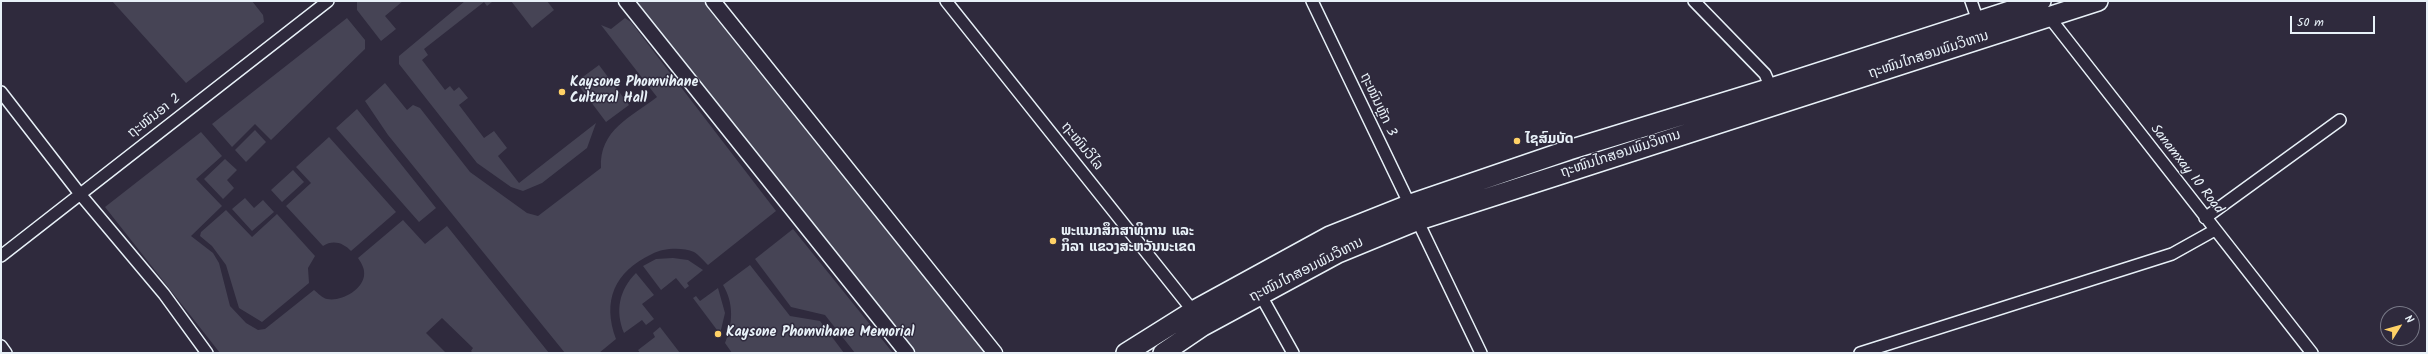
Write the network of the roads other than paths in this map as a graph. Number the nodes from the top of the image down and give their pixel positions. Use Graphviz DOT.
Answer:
graph roads {
  1 [pos="328,1"];
  2 [pos="626,1"];
  3 [pos="713,1"];
  4 [pos="946,1"];
  5 [pos="1312,1"];
  6 [pos="1694,1"];
  7 [pos="1971,1"];
  8 [pos="2098,1"];
  9 [pos="2044,7"];
  10 [pos="1978,21"];
  11 [pos="1771,88"];
  12 [pos="1,92"];
  13 [pos="2340,120"];
  14 [pos="1646,126"];
  15 [pos="1652,145"];
  16 [pos="80,194"];
  17 [pos="1412,213"];
  18 [pos="2205,218"];
  19 [pos="2214,230"];
  20 [pos="1,256"];
  21 [pos="1260,294"];
  22 [pos="1193,311"];
  23 [pos="1,346"];
  24 [pos="1881,350"];
  25 [pos="6,353"];
  26 [pos="207,353"];
  27 [pos="907,353"];
  28 [pos="995,353"];
  29 [pos="1126,353"];
  30 [pos="1163,353"];
  31 [pos="1293,353"];
  32 [pos="1480,353"];
  33 [pos="1860,353"];
  34 [pos="2312,353"];
  1 -- 16 [label="street, ຖະໜົນອາ 2"];
  2 -- 27 [label="street"];
  3 -- 28 [label="street"];
  4 -- 22 [label="street, ຖະໜົນວິໄລ"];
  5 -- 17 [label="street, ຖະໜົນຫຼັກ 3"];
  6 -- 11 [label="street"];
  7 -- 10 [label="street"];
  8 -- 9 [label="highway, ຖະໜົນໄກສອນພົມວິຫານ"];
  9 -- 10 [label="highway, ຖະໜົນໄກສອນພົມວິຫານ"];
  9 -- 15 [label="highway, ຖະໜົນໄກສອນພົມວິຫານ"];
  9 -- 18 [label="street, Sanamxay 10 Road"];
  10 -- 11 [label="highway, ຖະໜົນໄກສອນພົມວິຫານ"];
  11 -- 14 [label="highway, ຖະໜົນໄກສອນພົມວິຫານ"];
  12 -- 16 [label="street"];
  13 -- 18 [label="street"];
  14 -- 15 [label="highway"];
  14 -- 17 [label="highway, ຖະໜົນໄກສອນພົມວິຫານ"];
  15 -- 17 [label="highway, ຖະໜົນໄກສອນພົມວິຫານ"];
  16 -- 20 [label="street, ຖະໜົນອາ 2"];
  16 -- 26 [label="street"];
  17 -- 21 [label="highway, ຖະໜົນໄກສອນພົມວິຫານ"];
  17 -- 22 [label="highway, ຖະໜົນໄກສອນພົມວິຫານ"];
  17 -- 32 [label="street, ຖະໜົນຫຼັກ 3"];
  18 -- 19 [label="street, Sanamxay 10 Road"];
  19 -- 24 [label="street"];
  19 -- 34 [label="street, Sanamxay 10 Road"];
  21 -- 30 [label="highway, ຖະໜົນໄກສອນພົມວິຫານ"];
  21 -- 31 [label="street"];
  22 -- 29 [label="highway, ຖະໜົນໄກສອນພົມວິຫານ"];
  23 -- 25 [label="street"];
  24 -- 33 [label="street"];
}
